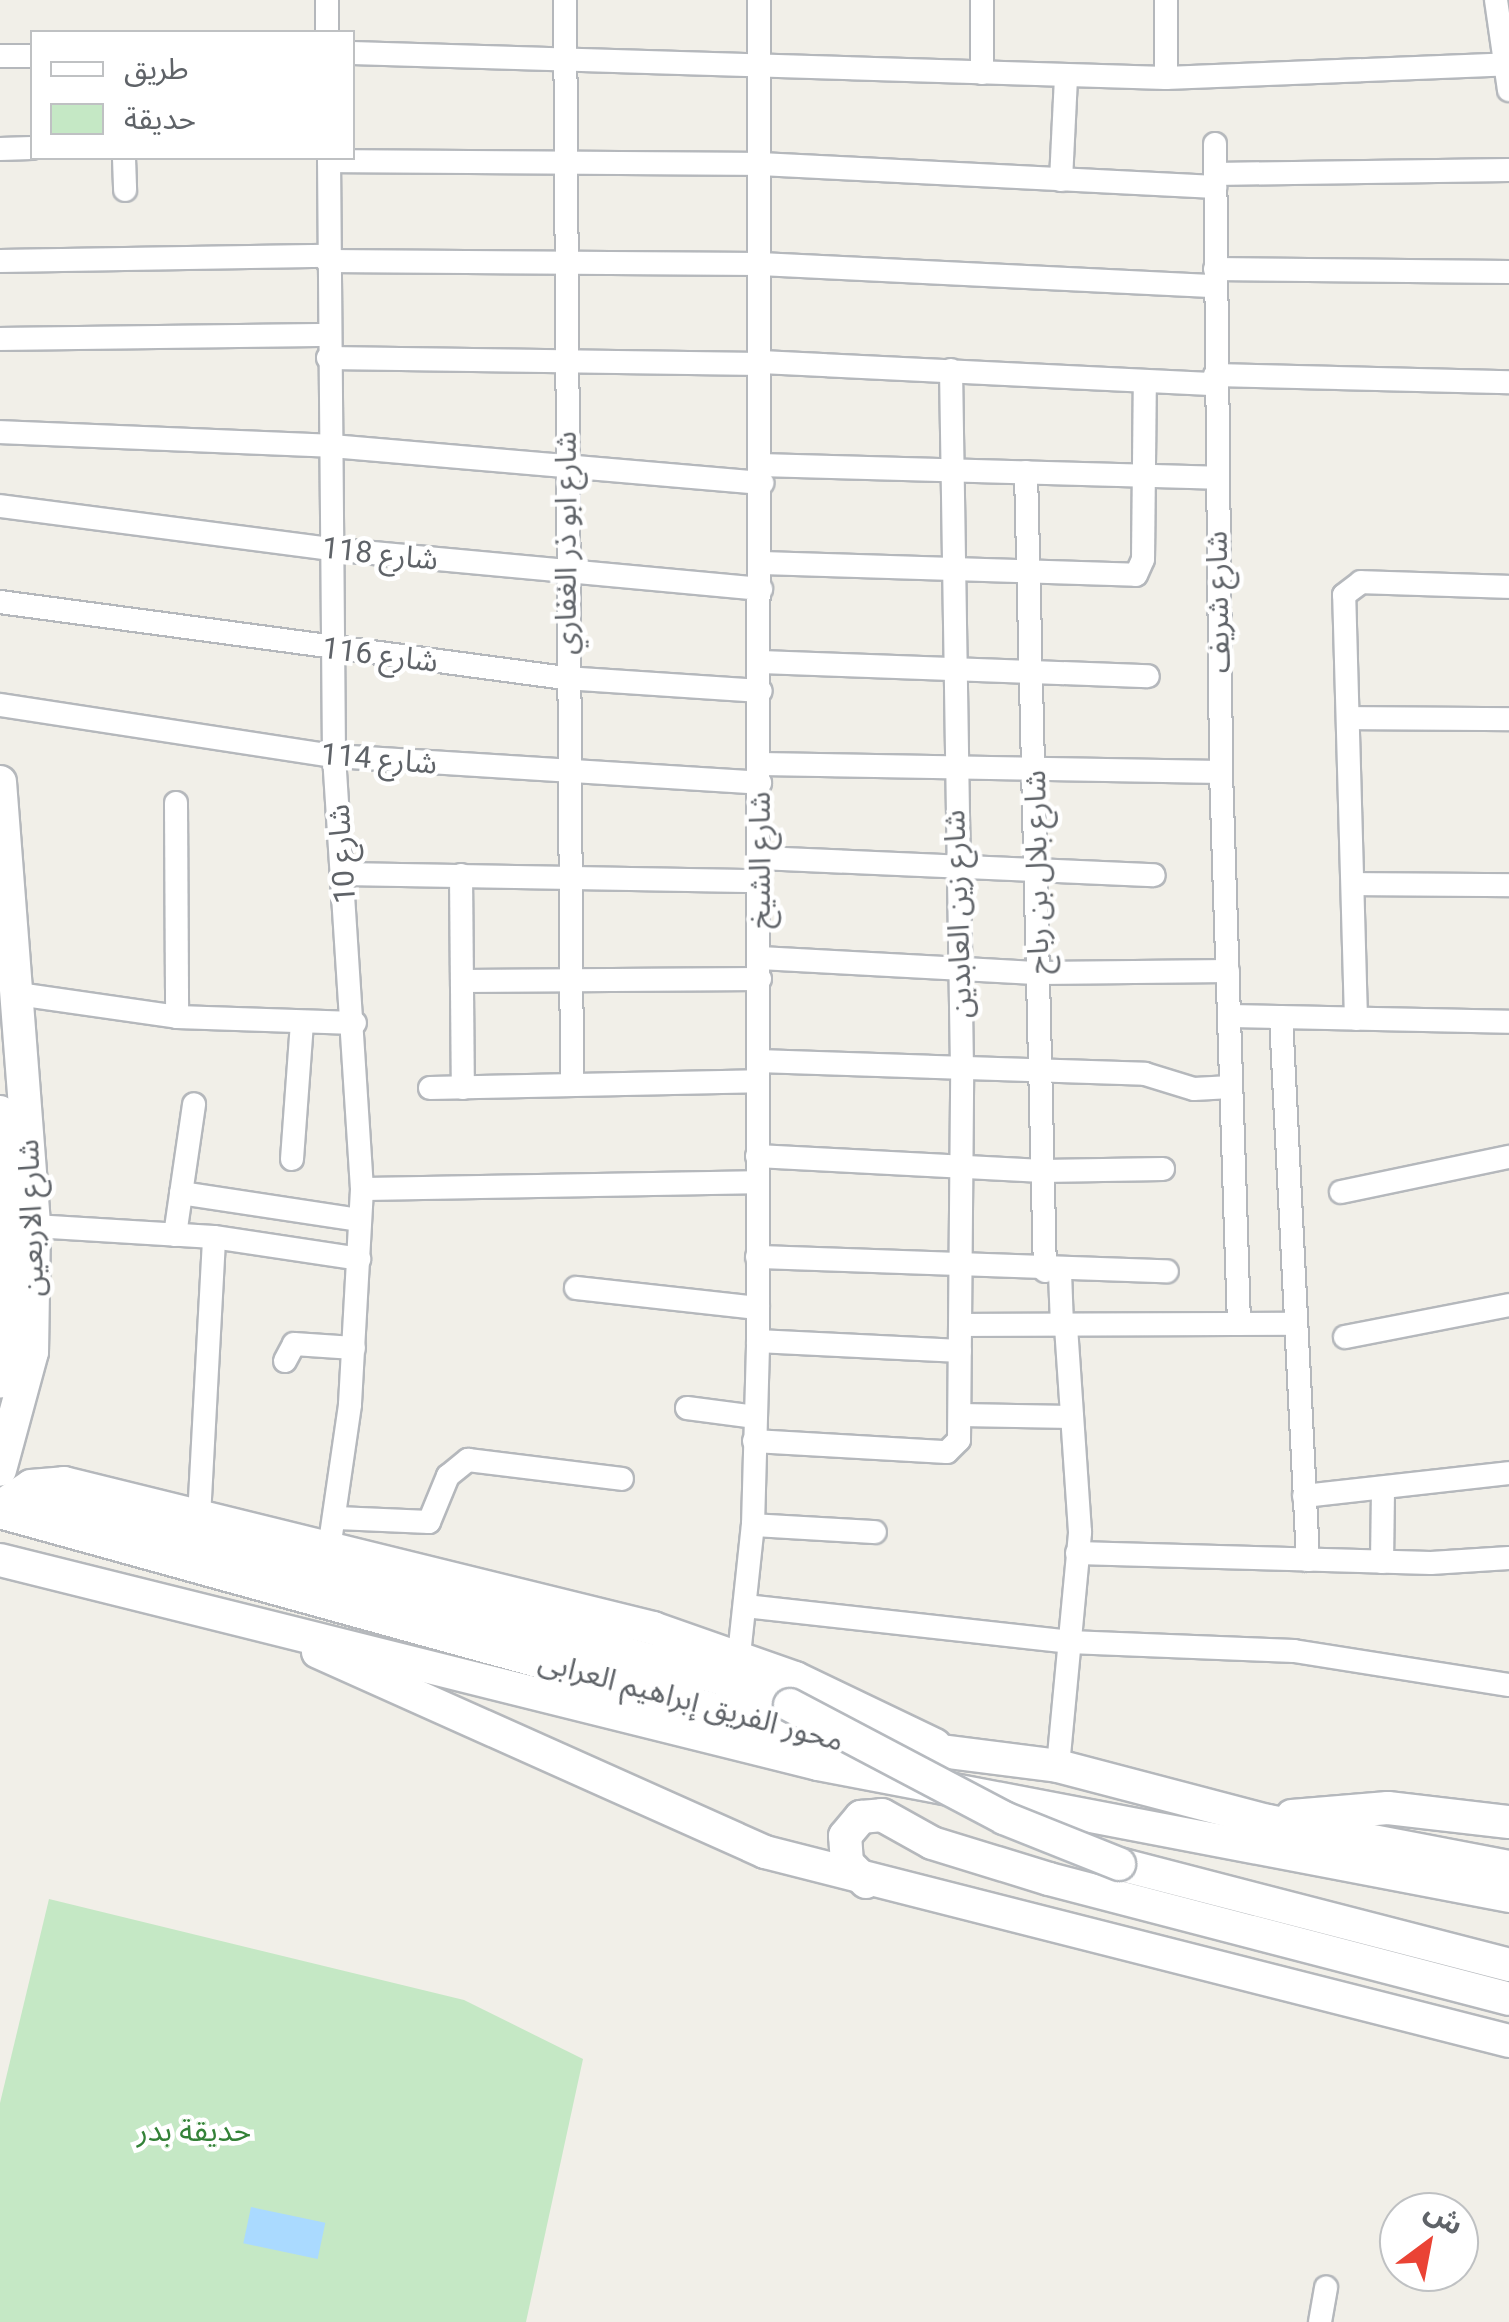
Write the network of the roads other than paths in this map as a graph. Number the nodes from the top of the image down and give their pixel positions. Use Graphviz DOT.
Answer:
graph roads {
  1 [pos="327,0"];
  2 [pos="565,0"];
  3 [pos="759,0"];
  4 [pos="982,0"];
  5 [pos="1166,0"];
  6 [pos="1496,0"];
  7 [pos="327,30"];
  8 [pos="355,53"];
  9 [pos="0,56"];
  10 [pos="30,56"];
  11 [pos="564,59"];
  12 [pos="758,63"];
  13 [pos="1507,64"];
  14 [pos="982,74"];
  15 [pos="1066,77"];
  16 [pos="1166,78"];
  17 [pos="1509,90"];
  18 [pos="1215,144"];
  19 [pos="30,148"];
  20 [pos="0,149"];
  21 [pos="355,159"];
  22 [pos="124,160"];
  23 [pos="328,160"];
  24 [pos="563,160"];
  25 [pos="760,164"];
  26 [pos="1509,170"];
  27 [pos="1061,180"];
  28 [pos="1215,181"];
  29 [pos="126,190"];
  30 [pos="328,258"];
  31 [pos="0,261"];
  32 [pos="760,264"];
  33 [pos="565,265"];
  34 [pos="1509,272"];
  35 [pos="1215,278"];
  36 [pos="0,340"];
  37 [pos="328,346"];
  38 [pos="568,362"];
  39 [pos="761,363"];
  40 [pos="950,370"];
  41 [pos="1215,379"];
  42 [pos="1145,381"];
  43 [pos="1509,382"];
  44 [pos="0,432"];
  45 [pos="330,446"];
  46 [pos="566,469"];
  47 [pos="951,470"];
  48 [pos="1026,472"];
  49 [pos="762,474"];
  50 [pos="1142,476"];
  51 [pos="1215,478"];
  52 [pos="0,506"];
  53 [pos="330,549"];
  54 [pos="762,563"];
  55 [pos="952,571"];
  56 [pos="567,573"];
  57 [pos="1030,574"];
  58 [pos="1509,587"];
  59 [pos="761,589"];
  60 [pos="0,602"];
  61 [pos="331,649"];
  62 [pos="761,662"];
  63 [pos="953,669"];
  64 [pos="1034,674"];
  65 [pos="1148,676"];
  66 [pos="565,678"];
  67 [pos="761,691"];
  68 [pos="0,705"];
  69 [pos="1348,718"];
  70 [pos="1509,719"];
  71 [pos="334,756"];
  72 [pos="954,769"];
  73 [pos="1034,770"];
  74 [pos="1221,772"];
  75 [pos="568,774"];
  76 [pos="761,774"];
  77 [pos="0,782"];
  78 [pos="176,803"];
  79 [pos="958,869"];
  80 [pos="760,870"];
  81 [pos="343,874"];
  82 [pos="1037,875"];
  83 [pos="1154,875"];
  84 [pos="461,876"];
  85 [pos="572,878"];
  86 [pos="1354,884"];
  87 [pos="1509,886"];
  88 [pos="960,968"];
  89 [pos="760,969"];
  90 [pos="1228,972"];
  91 [pos="1040,973"];
  92 [pos="571,980"];
  93 [pos="462,981"];
  94 [pos="18,994"];
  95 [pos="1230,1016"];
  96 [pos="177,1017"];
  97 [pos="1281,1017"];
  98 [pos="1356,1019"];
  99 [pos="1509,1022"];
  100 [pos="354,1023"];
  101 [pos="302,1024"];
  102 [pos="962,1069"];
  103 [pos="758,1072"];
  104 [pos="1040,1073"];
  105 [pos="572,1086"];
  106 [pos="430,1088"];
  107 [pos="463,1088"];
  108 [pos="1231,1088"];
  109 [pos="194,1104"];
  110 [pos="0,1112"];
  111 [pos="757,1156"];
  112 [pos="1509,1157"];
  113 [pos="292,1160"];
  114 [pos="962,1167"];
  115 [pos="1163,1170"];
  116 [pos="1043,1171"];
  117 [pos="756,1182"];
  118 [pos="362,1188"];
  119 [pos="1342,1192"];
  120 [pos="181,1193"];
  121 [pos="360,1220"];
  122 [pos="23,1230"];
  123 [pos="175,1235"];
  124 [pos="214,1237"];
  125 [pos="758,1257"];
  126 [pos="359,1259"];
  127 [pos="961,1266"];
  128 [pos="1166,1271"];
  129 [pos="1053,1272"];
  130 [pos="576,1288"];
  131 [pos="1509,1305"];
  132 [pos="758,1308"];
  133 [pos="1240,1324"];
  134 [pos="1291,1324"];
  135 [pos="960,1326"];
  136 [pos="1064,1326"];
  137 [pos="1345,1337"];
  138 [pos="758,1341"];
  139 [pos="354,1348"];
  140 [pos="960,1351"];
  141 [pos="285,1361"];
  142 [pos="14,1378"];
  143 [pos="0,1398"];
  144 [pos="687,1408"];
  145 [pos="960,1416"];
  146 [pos="1072,1417"];
  147 [pos="755,1429"];
  148 [pos="0,1470"];
  149 [pos="1509,1472"];
  150 [pos="622,1479"];
  151 [pos="1384,1488"];
  152 [pos="1304,1496"];
  153 [pos="5,1512"];
  154 [pos="199,1517"];
  155 [pos="753,1525"];
  156 [pos="875,1532"];
  157 [pos="333,1534"];
  158 [pos="1077,1553"];
  159 [pos="1509,1558"];
  160 [pos="0,1560"];
  161 [pos="1308,1560"];
  162 [pos="1382,1562"];
  163 [pos="43,1569"];
  164 [pos="0,1574"];
  165 [pos="745,1606"];
  166 [pos="266,1624"];
  167 [pos="1069,1642"];
  168 [pos="739,1655"];
  169 [pos="1509,1685"];
  170 [pos="952,1754"];
  171 [pos="1058,1766"];
  172 [pos="1058,1807"];
  173 [pos="1268,1820"];
  174 [pos="1509,1822"];
  175 [pos="1509,1867"];
  176 [pos="1049,1879"];
  177 [pos="866,1882"];
  178 [pos="1509,1896"];
  179 [pos="1509,1965"];
  180 [pos="1509,1998"];
  181 [pos="1509,2041"];
  182 [pos="1326,2288"];
  183 [pos="1320,2322"];
  1 -- 7 [label="street"];
  2 -- 11 [label="street, شارع ابو ذر الغفاري"];
  3 -- 12 [label="street, شارع الشيخ"];
  4 -- 14 [label="street"];
  5 -- 16 [label="street"];
  6 -- 13 [label="street"];
  8 -- 11 [label="street"];
  9 -- 10 [label="street"];
  11 -- 12 [label="street"];
  11 -- 24 [label="street, شارع ابو ذر الغفاري"];
  12 -- 14 [label="street"];
  12 -- 25 [label="street, شارع الشيخ"];
  13 -- 16 [label="street"];
  13 -- 17 [label="street"];
  14 -- 15 [label="street"];
  15 -- 16 [label="street"];
  15 -- 27 [label="street"];
  18 -- 28 [label="street, شارع شريف"];
  19 -- 20 [label="street"];
  21 -- 24 [label="street"];
  22 -- 29 [label="street"];
  23 -- 30 [label="street, شارع 10"];
  24 -- 25 [label="street"];
  24 -- 33 [label="street, شارع ابو ذر الغفاري"];
  25 -- 27 [label="street"];
  25 -- 32 [label="street, شارع الشيخ"];
  26 -- 28 [label="street"];
  27 -- 28 [label="street"];
  28 -- 35 [label="street, شارع شريف"];
  30 -- 31 [label="street"];
  30 -- 33 [label="street"];
  30 -- 37 [label="street, شارع 10"];
  32 -- 33 [label="street"];
  32 -- 35 [label="street"];
  32 -- 39 [label="street, شارع الشيخ"];
  33 -- 38 [label="street, شارع ابو ذر الغفاري"];
  34 -- 35 [label="street"];
  35 -- 41 [label="street, شارع شريف"];
  36 -- 37 [label="street"];
  37 -- 38 [label="street"];
  37 -- 45 [label="street, شارع 10"];
  38 -- 39 [label="street"];
  38 -- 46 [label="street, شارع ابو ذر الغفاري"];
  39 -- 40 [label="street"];
  39 -- 49 [label="street, شارع الشيخ"];
  40 -- 42 [label="street"];
  40 -- 47 [label="street, شارع زين العابدين"];
  41 -- 42 [label="street"];
  41 -- 43 [label="street"];
  41 -- 51 [label="street, شارع شريف"];
  42 -- 50 [label="street"];
  44 -- 45 [label="street"];
  45 -- 46 [label="street"];
  45 -- 53 [label="street, شارع 10"];
  46 -- 49 [label="street"];
  46 -- 56 [label="street, شارع ابو ذر الغفاري"];
  47 -- 48 [label="street"];
  47 -- 49 [label="street"];
  47 -- 55 [label="street, شارع زين العابدين"];
  48 -- 50 [label="street"];
  48 -- 57 [label="street, شارع بلال بن رباح"];
  49 -- 54 [label="street, شارع الشيخ"];
  50 -- 51 [label="street"];
  50 -- 57 [label="street"];
  51 -- 74 [label="street, شارع شريف"];
  52 -- 53 [label="street, شارع 118"];
  53 -- 56 [label="street, شارع 118"];
  53 -- 61 [label="street, شارع 10"];
  54 -- 55 [label="street"];
  54 -- 59 [label="street, شارع الشيخ"];
  55 -- 57 [label="street"];
  55 -- 63 [label="street, شارع زين العابدين"];
  56 -- 59 [label="street, شارع 118"];
  56 -- 66 [label="street, شارع ابو ذر الغفاري"];
  57 -- 64 [label="street, شارع بلال بن رباح"];
  58 -- 69 [label="street"];
  59 -- 62 [label="street, شارع الشيخ"];
  60 -- 61 [label="street, شارع 116"];
  61 -- 66 [label="street, شارع 116"];
  61 -- 71 [label="street, شارع 10"];
  62 -- 63 [label="street"];
  62 -- 67 [label="street, شارع الشيخ"];
  63 -- 64 [label="street"];
  63 -- 72 [label="street, شارع زين العابدين"];
  64 -- 65 [label="street"];
  64 -- 73 [label="street, شارع بلال بن رباح"];
  66 -- 67 [label="street, شارع 116"];
  66 -- 75 [label="street, شارع ابو ذر الغفاري"];
  67 -- 76 [label="street, شارع الشيخ"];
  68 -- 71 [label="street, شارع 114"];
  69 -- 70 [label="street"];
  69 -- 86 [label="street"];
  71 -- 75 [label="street, شارع 114"];
  71 -- 81 [label="street, شارع 10"];
  72 -- 73 [label="street, شارع 114"];
  72 -- 76 [label="street, شارع 114"];
  72 -- 79 [label="street, شارع زين العابدين"];
  73 -- 74 [label="street, شارع 114"];
  73 -- 82 [label="street, شارع بلال بن رباح"];
  74 -- 90 [label="street, شارع شريف"];
  75 -- 76 [label="street, شارع 114"];
  75 -- 85 [label="street, شارع ابو ذر الغفاري"];
  76 -- 80 [label="street, شارع الشيخ"];
  77 -- 94 [label="main road, شارع الاربعين"];
  78 -- 96 [label="street"];
  79 -- 80 [label="street"];
  79 -- 82 [label="street"];
  79 -- 88 [label="street, شارع زين العابدين"];
  80 -- 85 [label="street"];
  80 -- 89 [label="street, شارع الشيخ"];
  81 -- 84 [label="street"];
  81 -- 100 [label="street, شارع 10"];
  82 -- 83 [label="street"];
  82 -- 91 [label="street, شارع بلال بن رباح"];
  84 -- 85 [label="street"];
  84 -- 93 [label="street"];
  85 -- 92 [label="street, شارع ابو ذر الغفاري"];
  86 -- 87 [label="street"];
  86 -- 98 [label="street"];
  88 -- 89 [label="street"];
  88 -- 91 [label="street"];
  88 -- 102 [label="street, شارع زين العابدين"];
  89 -- 92 [label="street"];
  89 -- 103 [label="street, شارع الشيخ"];
  90 -- 91 [label="street"];
  90 -- 95 [label="street, شارع شريف"];
  91 -- 104 [label="street, شارع بلال بن رباح"];
  92 -- 93 [label="street"];
  92 -- 105 [label="street, شارع ابو ذر الغفاري"];
  93 -- 107 [label="street"];
  94 -- 96 [label="street"];
  94 -- 122 [label="main road, شارع الاربعين"];
  95 -- 97 [label="street"];
  95 -- 108 [label="street, شارع شريف"];
  96 -- 101 [label="street"];
  97 -- 98 [label="street"];
  97 -- 134 [label="street"];
  98 -- 99 [label="street"];
  100 -- 101 [label="street"];
  100 -- 118 [label="street, شارع 10"];
  101 -- 113 [label="street"];
  102 -- 103 [label="street"];
  102 -- 104 [label="street"];
  102 -- 114 [label="street, شارع زين العابدين"];
  103 -- 105 [label="street"];
  103 -- 111 [label="street, شارع الشيخ"];
  104 -- 108 [label="street"];
  104 -- 116 [label="street, شارع بلال بن رباح"];
  105 -- 107 [label="street"];
  106 -- 107 [label="street"];
  108 -- 133 [label="street, شارع شريف"];
  109 -- 120 [label="street"];
  110 -- 122 [label="main road"];
  111 -- 114 [label="street"];
  111 -- 117 [label="street, شارع الشيخ"];
  112 -- 119 [label="street"];
  114 -- 116 [label="street"];
  114 -- 127 [label="street, شارع زين العابدين"];
  115 -- 116 [label="street"];
  116 -- 129 [label="street, شارع بلال بن رباح"];
  117 -- 118 [label="street"];
  117 -- 125 [label="street, شارع الشيخ"];
  118 -- 121 [label="street, شارع 10"];
  120 -- 121 [label="street"];
  120 -- 123 [label="street"];
  121 -- 126 [label="street, شارع 10"];
  122 -- 123 [label="street"];
  122 -- 142 [label="main road, شارع الاربعين"];
  123 -- 124 [label="street"];
  124 -- 126 [label="street"];
  124 -- 154 [label="street"];
  125 -- 127 [label="street"];
  125 -- 132 [label="street, شارع الشيخ"];
  126 -- 139 [label="street, شارع 10"];
  127 -- 129 [label="street"];
  127 -- 135 [label="street, شارع زين العابدين"];
  128 -- 129 [label="street"];
  129 -- 136 [label="street, شارع بلال بن رباح"];
  130 -- 132 [label="street"];
  131 -- 137 [label="street"];
  132 -- 138 [label="street, شارع الشيخ"];
  133 -- 134 [label="street"];
  133 -- 136 [label="street"];
  134 -- 152 [label="street"];
  135 -- 136 [label="street"];
  135 -- 140 [label="street, شارع زين العابدين"];
  136 -- 146 [label="street, شارع بلال بن رباح"];
  138 -- 140 [label="street"];
  138 -- 147 [label="street, شارع الشيخ"];
  139 -- 141 [label="street"];
  139 -- 157 [label="street, شارع 10"];
  140 -- 145 [label="street, شارع زين العابدين"];
  142 -- 143 [label="main road"];
  142 -- 148 [label="main road, شارع الاربعين"];
  144 -- 147 [label="street"];
  145 -- 146 [label="street"];
  145 -- 147 [label="street, شارع زين العابدين"];
  146 -- 158 [label="street, شارع بلال بن رباح"];
  147 -- 155 [label="street, شارع الشيخ"];
  149 -- 151 [label="street"];
  150 -- 157 [label="street"];
  151 -- 152 [label="street"];
  151 -- 162 [label="street"];
  152 -- 161 [label="street"];
  153 -- 154 [label="main road"];
  153 -- 170 [label="main road, محور الفريق إبراهيم العرابى"];
  153 -- 179 [label="main road, bridge"];
  154 -- 157 [label="main road"];
  155 -- 156 [label="street"];
  155 -- 165 [label="street, شارع الشيخ"];
  157 -- 168 [label="main road"];
  158 -- 161 [label="street"];
  158 -- 167 [label="street, شارع بلال بن رباح"];
  159 -- 162 [label="street"];
  160 -- 163 [label="main road, محور الفريق إبراهيم العرابى"];
  161 -- 162 [label="street"];
  163 -- 164 [label="main road"];
  163 -- 166 [label="main road, محور الفريق إبراهيم العرابى"];
  165 -- 167 [label="street"];
  165 -- 168 [label="street, شارع الشيخ"];
  166 -- 172 [label="main road, محور الفريق إبراهيم العرابى"];
  166 -- 177 [label="main road"];
  167 -- 169 [label="street"];
  167 -- 171 [label="street, شارع بلال بن رباح"];
  168 -- 170 [label="main road"];
  170 -- 171 [label="main road, محور الفريق إبراهيم العرابى"];
  171 -- 173 [label="main road, محور الفريق إبراهيم العرابى"];
  172 -- 176 [label="main road"];
  172 -- 178 [label="main road, محور الفريق إبراهيم العرابى"];
  173 -- 174 [label="main road"];
  173 -- 175 [label="main road, محور الفريق إبراهيم العرابى"];
  176 -- 177 [label="main road"];
  176 -- 180 [label="main road"];
  177 -- 181 [label="main road"];
  182 -- 183 [label="street"];
}
